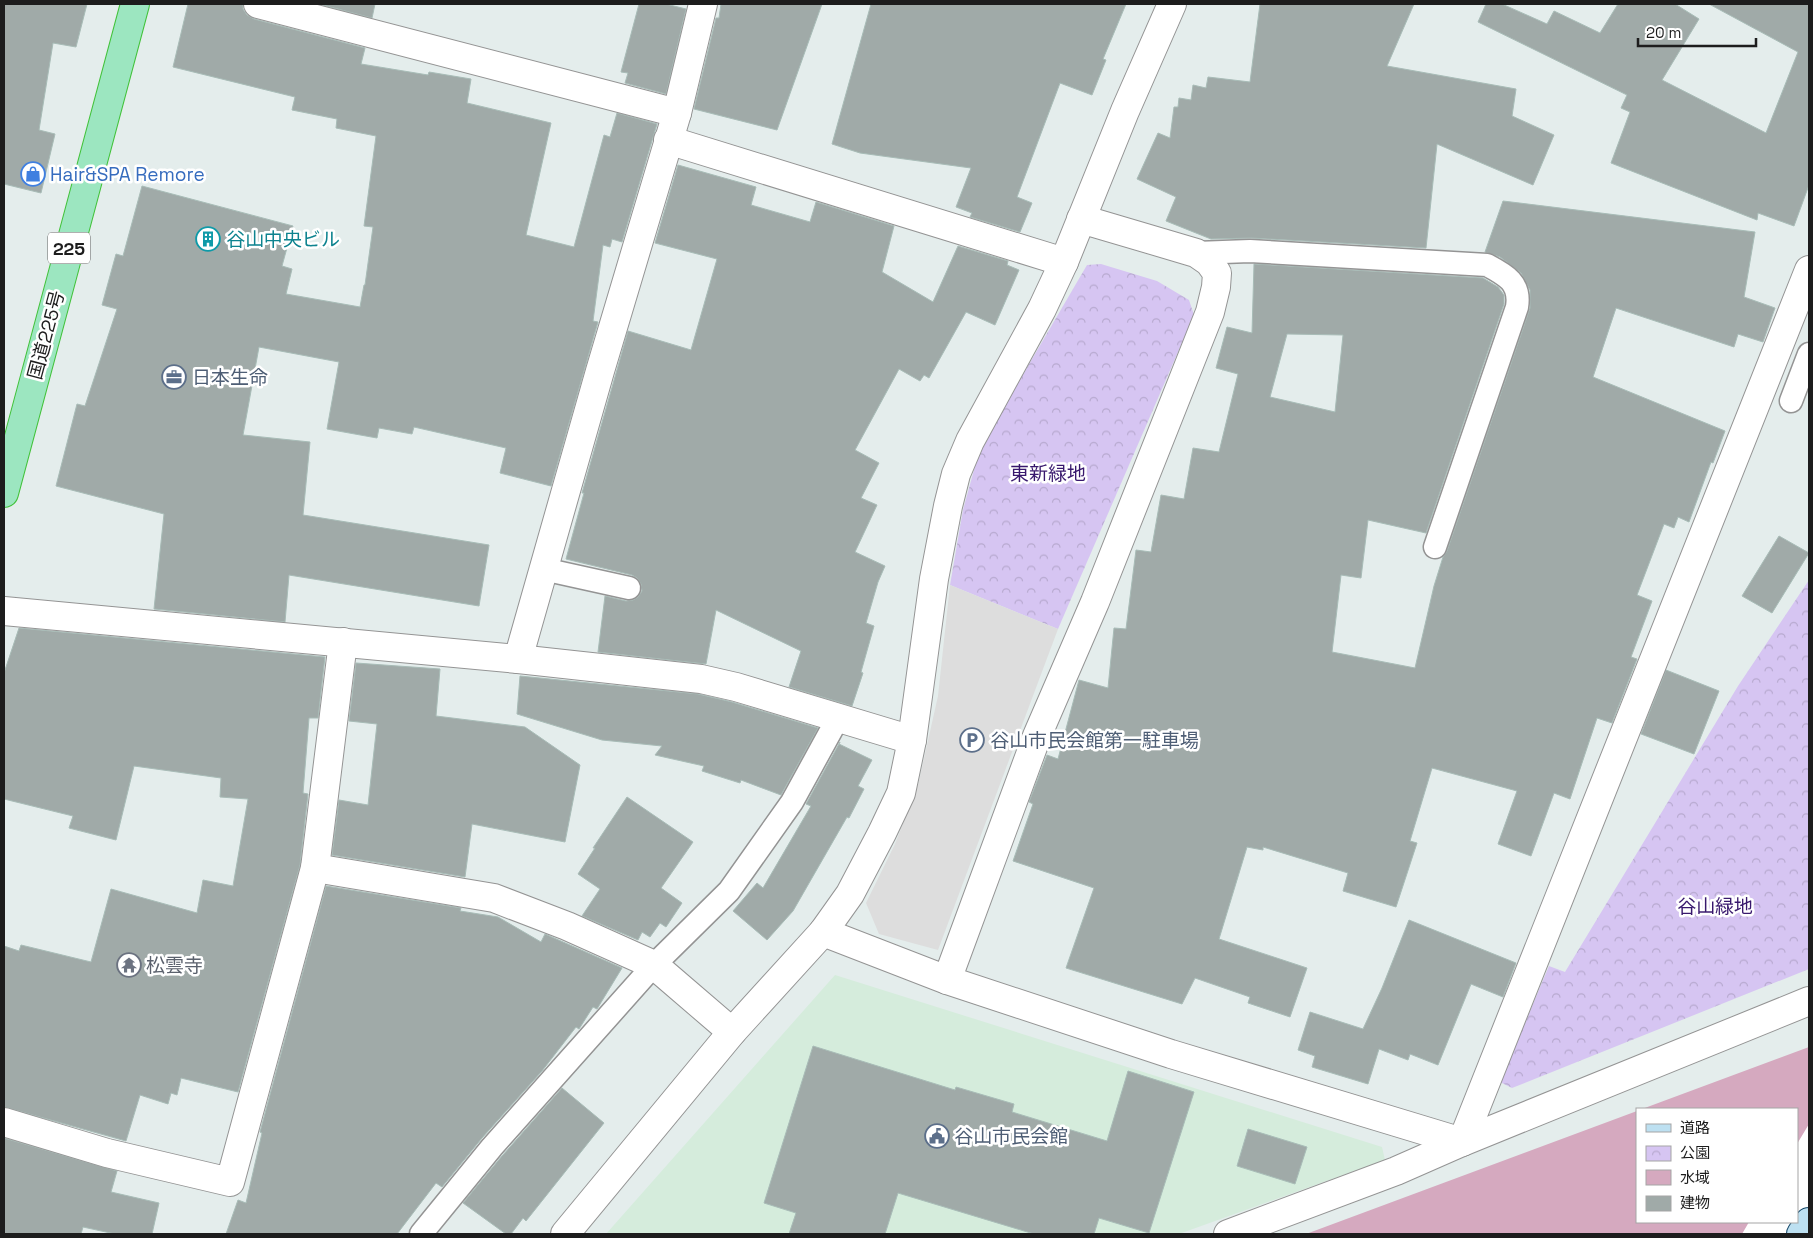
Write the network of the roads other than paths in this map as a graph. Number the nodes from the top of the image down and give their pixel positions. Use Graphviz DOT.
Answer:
graph roads {
  1 [pos="135,4"];
  2 [pos="258,4"];
  3 [pos="703,4"];
  4 [pos="1172,4"];
  5 [pos="677,113"];
  6 [pos="668,140"];
  7 [pos="1081,219"];
  8 [pos="1196,253"];
  9 [pos="1064,262"];
  10 [pos="1809,270"];
  11 [pos="1809,354"];
  12 [pos="1790,401"];
  13 [pos="4,492"];
  14 [pos="1435,547"];
  15 [pos="543,569"];
  16 [pos="629,588"];
  17 [pos="4,611"];
  18 [pos="343,642"];
  19 [pos="518,658"];
  20 [pos="838,718"];
  21 [pos="912,740"];
  22 [pos="315,868"];
  23 [pos="823,932"];
  24 [pos="654,965"];
  25 [pos="947,980"];
  26 [pos="1809,1001"];
  27 [pos="732,1032"];
  28 [pos="4,1122"];
  29 [pos="1462,1142"];
  30 [pos="1809,1222"];
  31 [pos="421,1234"];
  32 [pos="565,1234"];
  33 [pos="1228,1234"];
  34 [pos="1801,1234"];
  1 -- 13 [label="highway, 国道225号 / 225"];
  2 -- 5 [label="street"];
  3 -- 5 [label="street"];
  4 -- 7 [label="street"];
  5 -- 6 [label="street"];
  6 -- 9 [label="street"];
  6 -- 15 [label="street"];
  7 -- 8 [label="street"];
  7 -- 9 [label="street"];
  8 -- 14 [label="lane"];
  8 -- 25 [label="street"];
  9 -- 21 [label="street"];
  10 -- 29 [label="street"];
  11 -- 12 [label="lane"];
  15 -- 16 [label="lane"];
  15 -- 19 [label="street"];
  17 -- 18 [label="street"];
  18 -- 19 [label="street"];
  18 -- 22 [label="street"];
  19 -- 20 [label="street"];
  20 -- 21 [label="street"];
  20 -- 24 [label="lane"];
  21 -- 23 [label="street"];
  22 -- 24 [label="street"];
  22 -- 28 [label="street"];
  23 -- 25 [label="street"];
  23 -- 27 [label="street"];
  24 -- 27 [label="street"];
  24 -- 31 [label="lane"];
  25 -- 29 [label="street"];
  26 -- 29 [label="street"];
  27 -- 32 [label="street"];
  29 -- 33 [label="street"];
  30 -- 34 [label="main road"];
}
